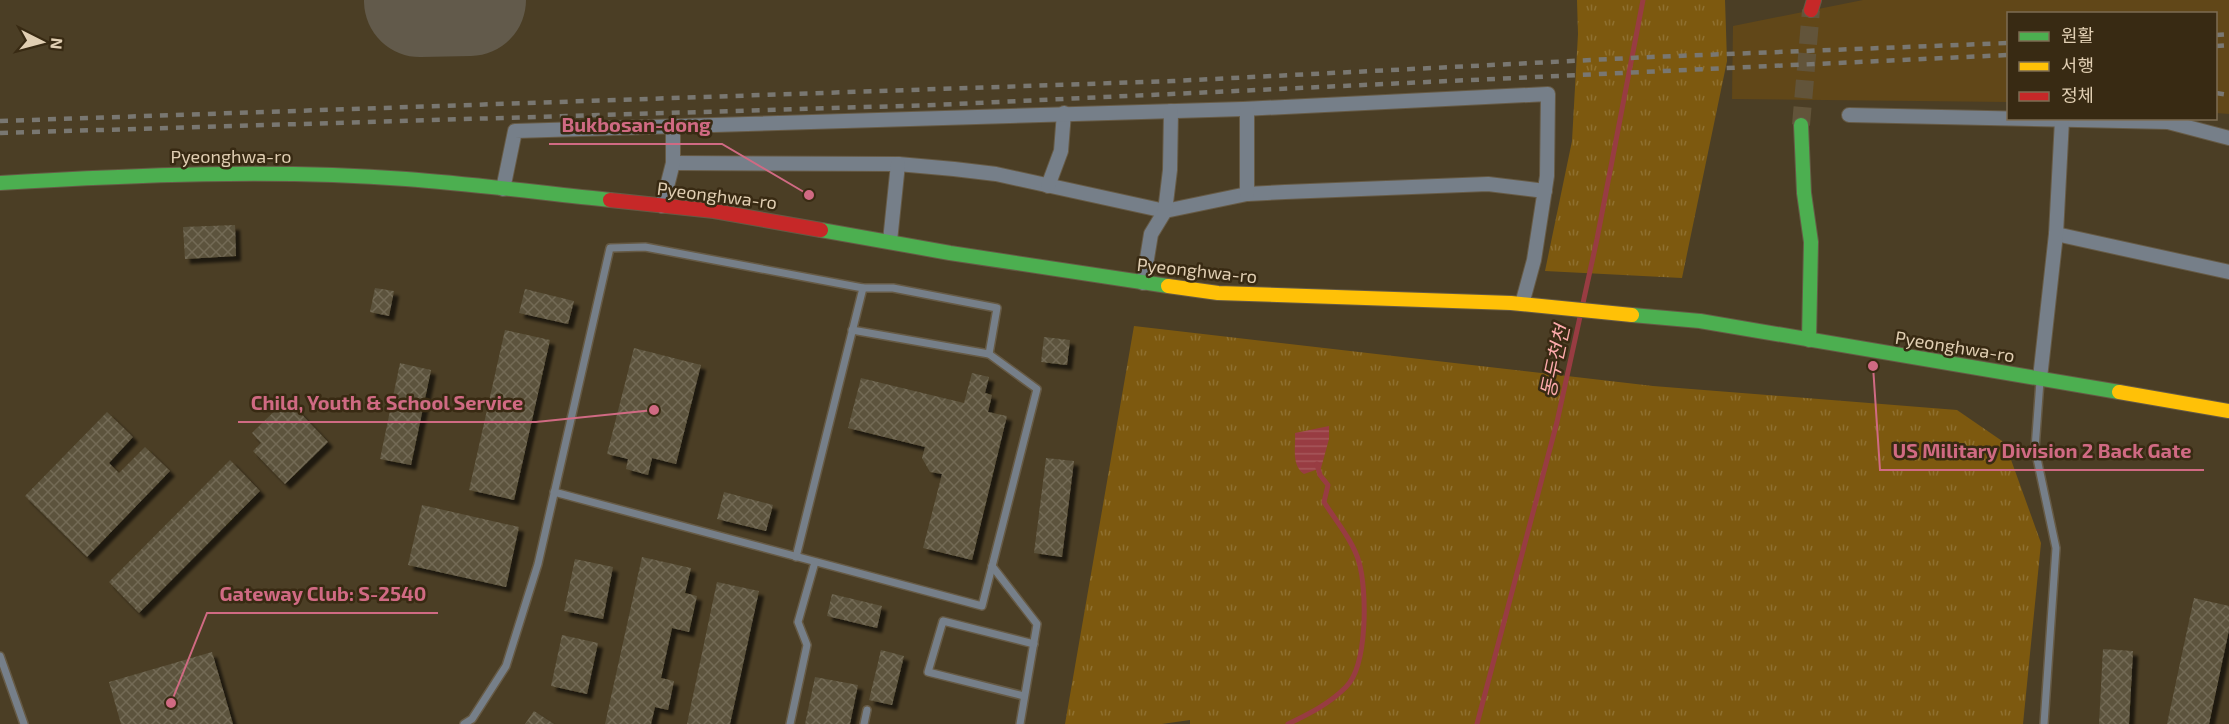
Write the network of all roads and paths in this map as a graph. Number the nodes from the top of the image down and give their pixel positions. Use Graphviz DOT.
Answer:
graph roads {
  1 [pos="1247,109"];
  2 [pos="1171,111"];
  3 [pos="1064,113"];
  4 [pos="1849,115"];
  5 [pos="2007,119"];
  6 [pos="2062,120"];
  7 [pos="673,125"];
  8 [pos="1801,125"];
  9 [pos="2229,138"];
  10 [pos="673,162"];
  11 [pos="898,164"];
  12 [pos="0,183"];
  13 [pos="1048,186"];
  14 [pos="503,189"];
  15 [pos="1545,191"];
  16 [pos="1247,194"];
  17 [pos="662,206"];
  18 [pos="1165,211"];
  19 [pos="2056,234"];
  20 [pos="890,241"];
  21 [pos="2229,272"];
  22 [pos="1143,283"];
  23 [pos="863,288"];
  24 [pos="1528,305"];
  25 [pos="852,330"];
  26 [pos="1809,340"];
  27 [pos="989,354"];
  28 [pos="2040,378"];
  29 [pos="2229,411"];
  30 [pos="554,492"];
  31 [pos="796,557"];
  32 [pos="815,562"];
  33 [pos="993,566"];
  34 [pos="1034,644"];
  35 [pos="0,656"];
  36 [pos="1024,696"];
  37 [pos="867,710"];
  38 [pos="24,724"];
  39 [pos="464,724"];
  40 [pos="790,724"];
  41 [pos="864,724"];
  42 [pos="1020,724"];
  43 [pos="2044,724"];
  1 -- 2 [label="street"];
  1 -- 15 [label="street"];
  1 -- 16 [label="street"];
  2 -- 3 [label="street"];
  2 -- 18 [label="street"];
  3 -- 7 [label="street"];
  3 -- 13 [label="street"];
  4 -- 5 [label="street"];
  6 -- 9 [label="street"];
  6 -- 19 [label="street"];
  7 -- 10 [label="street"];
  7 -- 14 [label="street"];
  8 -- 26 [label="main road"];
  10 -- 11 [label="street"];
  10 -- 17 [label="street"];
  11 -- 13 [label="street"];
  11 -- 20 [label="street"];
  12 -- 14 [label="main road, Pyeonghwa-ro"];
  13 -- 18 [label="street"];
  14 -- 17 [label="main road, Pyeonghwa-ro"];
  15 -- 16 [label="street"];
  15 -- 24 [label="street"];
  16 -- 18 [label="street"];
  17 -- 20 [label="main road, Pyeonghwa-ro"];
  18 -- 22 [label="street"];
  19 -- 21 [label="street"];
  19 -- 28 [label="street"];
  20 -- 22 [label="main road, Pyeonghwa-ro"];
  22 -- 24 [label="main road, Pyeonghwa-ro"];
  23 -- 25 [label="lane"];
  23 -- 27 [label="lane"];
  23 -- 30 [label="lane"];
  24 -- 26 [label="main road, Pyeonghwa-ro"];
  25 -- 27 [label="lane"];
  25 -- 31 [label="lane"];
  26 -- 28 [label="main road, Pyeonghwa-ro"];
  27 -- 33 [label="lane"];
  28 -- 29 [label="main road, Pyeonghwa-ro"];
  28 -- 43 [label="lane"];
  30 -- 31 [label="lane"];
  30 -- 39 [label="lane"];
  31 -- 32 [label="lane"];
  32 -- 33 [label="lane"];
  32 -- 40 [label="lane"];
  33 -- 34 [label="lane"];
  34 -- 36 [label="lane"];
  34 -- 36 [label="lane"];
  35 -- 38 [label="lane"];
  36 -- 42 [label="lane"];
  37 -- 41 [label="lane"];
}
